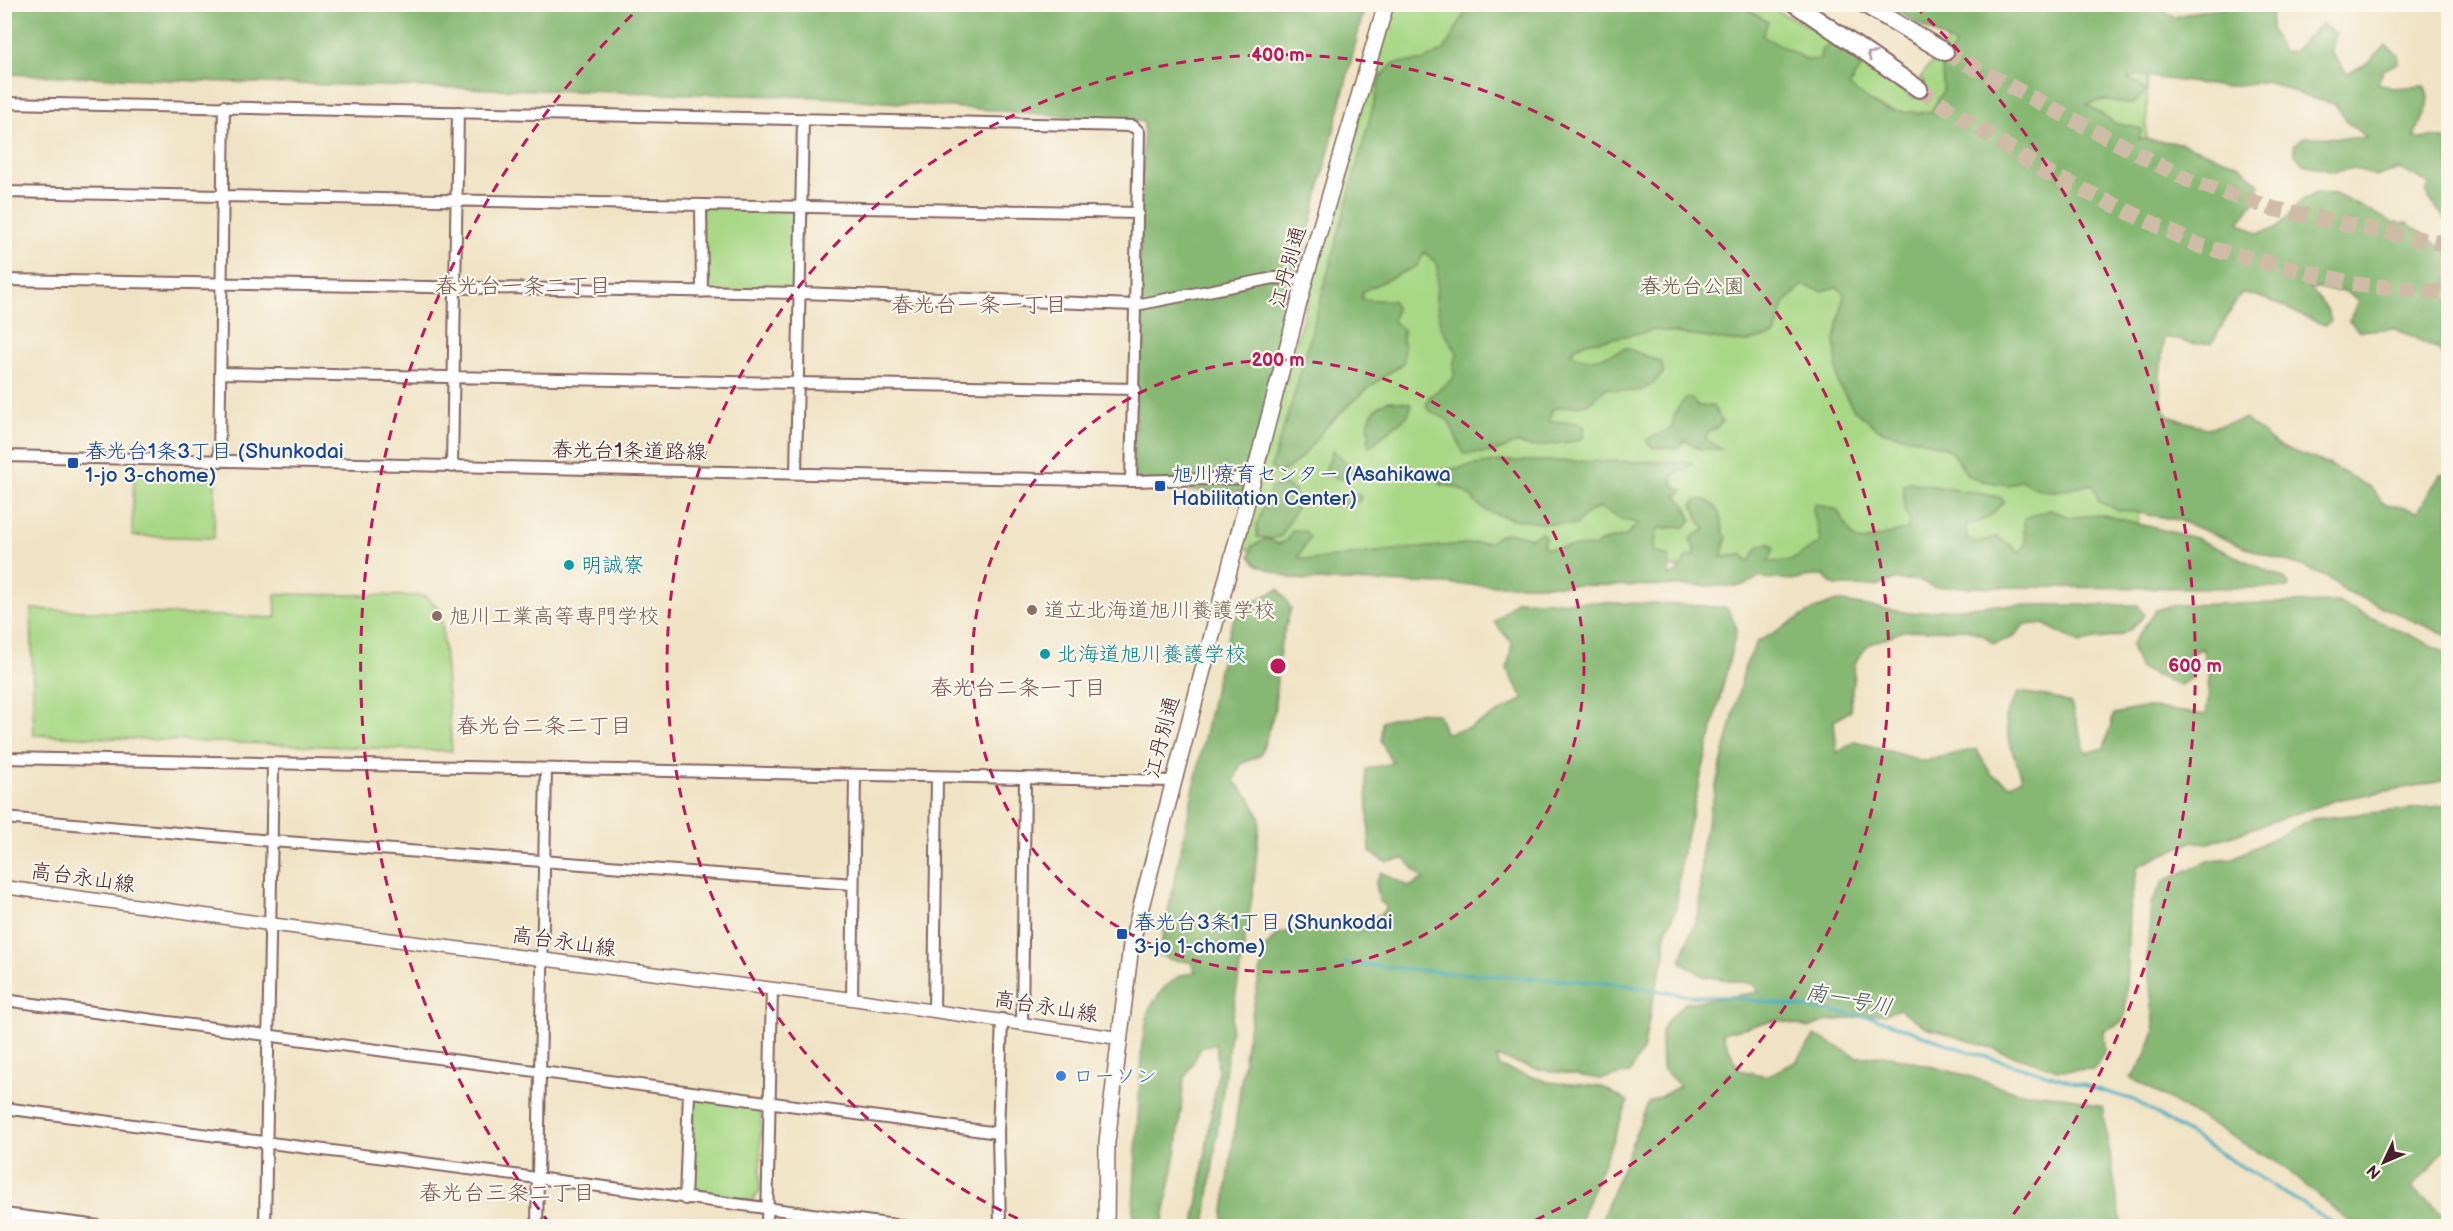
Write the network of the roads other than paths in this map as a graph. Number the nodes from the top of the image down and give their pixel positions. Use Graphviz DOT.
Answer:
graph roads {
  1 [pos="1384,4"];
  2 [pos="1864,4"];
  3 [pos="1796,5"];
  4 [pos="1945,52"];
  5 [pos="1919,89"];
  6 [pos="4,103"];
  7 [pos="224,106"];
  8 [pos="458,112"];
  9 [pos="803,119"];
  10 [pos="4,192"];
  11 [pos="223,197"];
  12 [pos="457,200"];
  13 [pos="701,205"];
  14 [pos="801,207"];
  15 [pos="1138,213"];
  16 [pos="4,280"];
  17 [pos="1305,280"];
  18 [pos="222,283"];
  19 [pos="455,287"];
  20 [pos="702,292"];
  21 [pos="800,293"];
  22 [pos="1136,304"];
  23 [pos="220,373"];
  24 [pos="453,378"];
  25 [pos="797,383"];
  26 [pos="1135,389"];
  27 [pos="4,456"];
  28 [pos="219,461"];
  29 [pos="452,467"];
  30 [pos="796,473"];
  31 [pos="1252,478"];
  32 [pos="1131,481"];
  33 [pos="4,758"];
  34 [pos="273,764"];
  35 [pos="546,769"];
  36 [pos="855,775"];
  37 [pos="937,777"];
  38 [pos="1024,779"];
  39 [pos="1173,781"];
  40 [pos="4,818"];
  41 [pos="272,841"];
  42 [pos="544,860"];
  43 [pos="853,884"];
  44 [pos="4,886"];
  45 [pos="269,924"];
  46 [pos="542,958"];
  47 [pos="772,989"];
  48 [pos="852,999"];
  49 [pos="4,1000"];
  50 [pos="934,1011"];
  51 [pos="1002,1019"];
  52 [pos="1022,1023"];
  53 [pos="268,1036"];
  54 [pos="1118,1038"];
  55 [pos="540,1072"];
  56 [pos="689,1092"];
  57 [pos="769,1102"];
  58 [pos="4,1108"];
  59 [pos="998,1133"];
  60 [pos="266,1142"];
  61 [pos="538,1179"];
  62 [pos="685,1199"];
  63 [pos="767,1209"];
  64 [pos="4,1214"];
  65 [pos="99,1227"];
  66 [pos="265,1227"];
  67 [pos="537,1227"];
  68 [pos="767,1227"];
  69 [pos="903,1227"];
  70 [pos="1000,1227"];
  71 [pos="1106,1227"];
  1 -- 17 [label="main road, 江丹別通"];
  2 -- 4 [label="highway"];
  5 -- 3 [label="highway, one-way"];
  6 -- 7 [label="street"];
  7 -- 8 [label="street"];
  7 -- 11 [label="street"];
  8 -- 9 [label="street"];
  8 -- 12 [label="street"];
  9 -- 14 [label="street"];
  9 -- 15 [label="street"];
  10 -- 11 [label="street"];
  11 -- 12 [label="street"];
  11 -- 18 [label="street"];
  12 -- 13 [label="street"];
  12 -- 19 [label="street"];
  13 -- 14 [label="street"];
  13 -- 20 [label="street"];
  14 -- 15 [label="street"];
  14 -- 21 [label="street"];
  15 -- 22 [label="street"];
  16 -- 18 [label="street"];
  17 -- 22 [label="street"];
  17 -- 31 [label="main road, 江丹別通"];
  18 -- 19 [label="street"];
  18 -- 23 [label="street"];
  19 -- 20 [label="street"];
  19 -- 24 [label="street"];
  20 -- 21 [label="street"];
  21 -- 22 [label="street"];
  21 -- 25 [label="street"];
  22 -- 26 [label="street"];
  23 -- 24 [label="street"];
  23 -- 28 [label="street"];
  24 -- 25 [label="street"];
  24 -- 29 [label="street"];
  25 -- 26 [label="street"];
  25 -- 30 [label="street"];
  26 -- 32 [label="street"];
  27 -- 28 [label="street, 春光台1条道路線"];
  28 -- 29 [label="street, 春光台1条道路線"];
  29 -- 30 [label="street, 春光台1条道路線"];
  30 -- 32 [label="street, 春光台1条道路線"];
  31 -- 32 [label="street, 春光台1条道路線"];
  31 -- 39 [label="main road, 江丹別通"];
  33 -- 34 [label="street"];
  34 -- 35 [label="street"];
  34 -- 41 [label="street"];
  35 -- 36 [label="street"];
  35 -- 42 [label="street"];
  36 -- 37 [label="street"];
  36 -- 43 [label="street"];
  37 -- 38 [label="street"];
  37 -- 50 [label="street"];
  38 -- 39 [label="street"];
  38 -- 52 [label="street"];
  39 -- 54 [label="main road, 江丹別通"];
  40 -- 41 [label="street"];
  41 -- 42 [label="street"];
  41 -- 45 [label="street"];
  42 -- 43 [label="street"];
  42 -- 46 [label="street"];
  43 -- 48 [label="street"];
  44 -- 45 [label="street, 高台永山線"];
  45 -- 46 [label="street, 高台永山線"];
  45 -- 53 [label="street"];
  46 -- 47 [label="street, 高台永山線"];
  46 -- 55 [label="street"];
  47 -- 48 [label="street, 高台永山線"];
  47 -- 57 [label="street"];
  48 -- 50 [label="street, 高台永山線"];
  49 -- 53 [label="street"];
  50 -- 51 [label="street, 高台永山線"];
  51 -- 52 [label="street, 高台永山線"];
  51 -- 59 [label="street"];
  52 -- 54 [label="street, 高台永山線"];
  53 -- 55 [label="street"];
  53 -- 60 [label="street"];
  54 -- 71 [label="main road, 江丹別通"];
  55 -- 56 [label="street"];
  55 -- 61 [label="street"];
  56 -- 57 [label="street"];
  56 -- 62 [label="street"];
  57 -- 59 [label="street"];
  57 -- 63 [label="street"];
  58 -- 60 [label="street"];
  59 -- 70 [label="street"];
  60 -- 61 [label="street"];
  60 -- 66 [label="street"];
  61 -- 62 [label="street"];
  61 -- 67 [label="street"];
  62 -- 63 [label="street"];
  63 -- 68 [label="street"];
  63 -- 69 [label="street"];
  64 -- 65 [label="street"];
}
